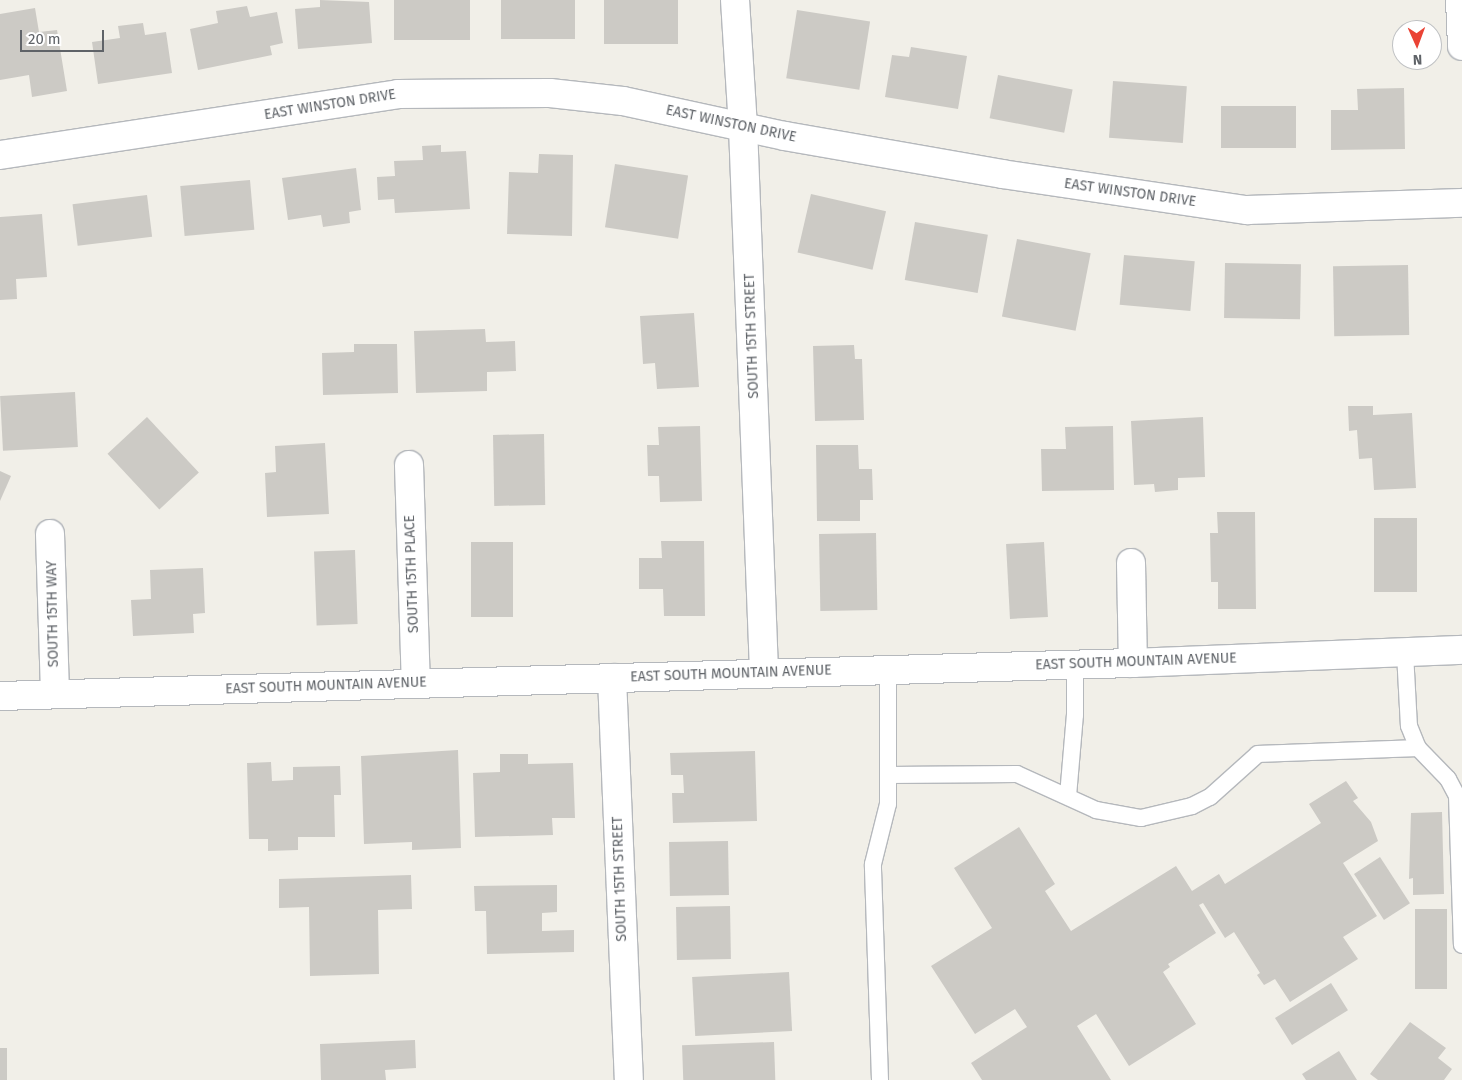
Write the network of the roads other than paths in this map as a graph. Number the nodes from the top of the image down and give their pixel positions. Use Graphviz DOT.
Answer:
graph roads {
  1 [pos="735,0"];
  2 [pos="1460,0"];
  3 [pos="1462,46"];
  4 [pos="743,127"];
  5 [pos="0,156"];
  6 [pos="1462,203"];
  7 [pos="409,464"];
  8 [pos="50,534"];
  9 [pos="1130,564"];
  10 [pos="1462,650"];
  11 [pos="1405,653"];
  12 [pos="1133,663"];
  13 [pos="1075,665"];
  14 [pos="888,670"];
  15 [pos="764,672"];
  16 [pos="612,678"];
  17 [pos="416,684"];
  18 [pos="54,694"];
  19 [pos="0,696"];
  20 [pos="1418,748"];
  21 [pos="888,775"];
  22 [pos="1068,796"];
  23 [pos="1462,945"];
  24 [pos="629,1080"];
  25 [pos="880,1080"];
  1 -- 4 [label="street, SOUTH 15TH STREET"];
  2 -- 3 [label="street"];
  4 -- 5 [label="street, EAST WINSTON DRIVE"];
  4 -- 6 [label="street, EAST WINSTON DRIVE"];
  4 -- 15 [label="street, SOUTH 15TH STREET"];
  7 -- 17 [label="street, SOUTH 15TH PLACE"];
  8 -- 18 [label="street, SOUTH 15TH WAY"];
  9 -- 12 [label="street"];
  10 -- 11 [label="street, EAST SOUTH MOUNTAIN AVENUE"];
  11 -- 12 [label="street, EAST SOUTH MOUNTAIN AVENUE"];
  11 -- 20 [label="lane"];
  12 -- 13 [label="street, EAST SOUTH MOUNTAIN AVENUE"];
  13 -- 14 [label="street, EAST SOUTH MOUNTAIN AVENUE"];
  13 -- 22 [label="lane"];
  14 -- 15 [label="street, EAST SOUTH MOUNTAIN AVENUE"];
  14 -- 21 [label="lane"];
  15 -- 16 [label="street, EAST SOUTH MOUNTAIN AVENUE"];
  16 -- 17 [label="street, EAST SOUTH MOUNTAIN AVENUE"];
  16 -- 24 [label="street, SOUTH 15TH STREET"];
  17 -- 18 [label="street, EAST SOUTH MOUNTAIN AVENUE"];
  18 -- 19 [label="street, EAST SOUTH MOUNTAIN AVENUE"];
  20 -- 22 [label="lane"];
  20 -- 23 [label="lane"];
  21 -- 22 [label="lane"];
  21 -- 25 [label="lane"];
}
